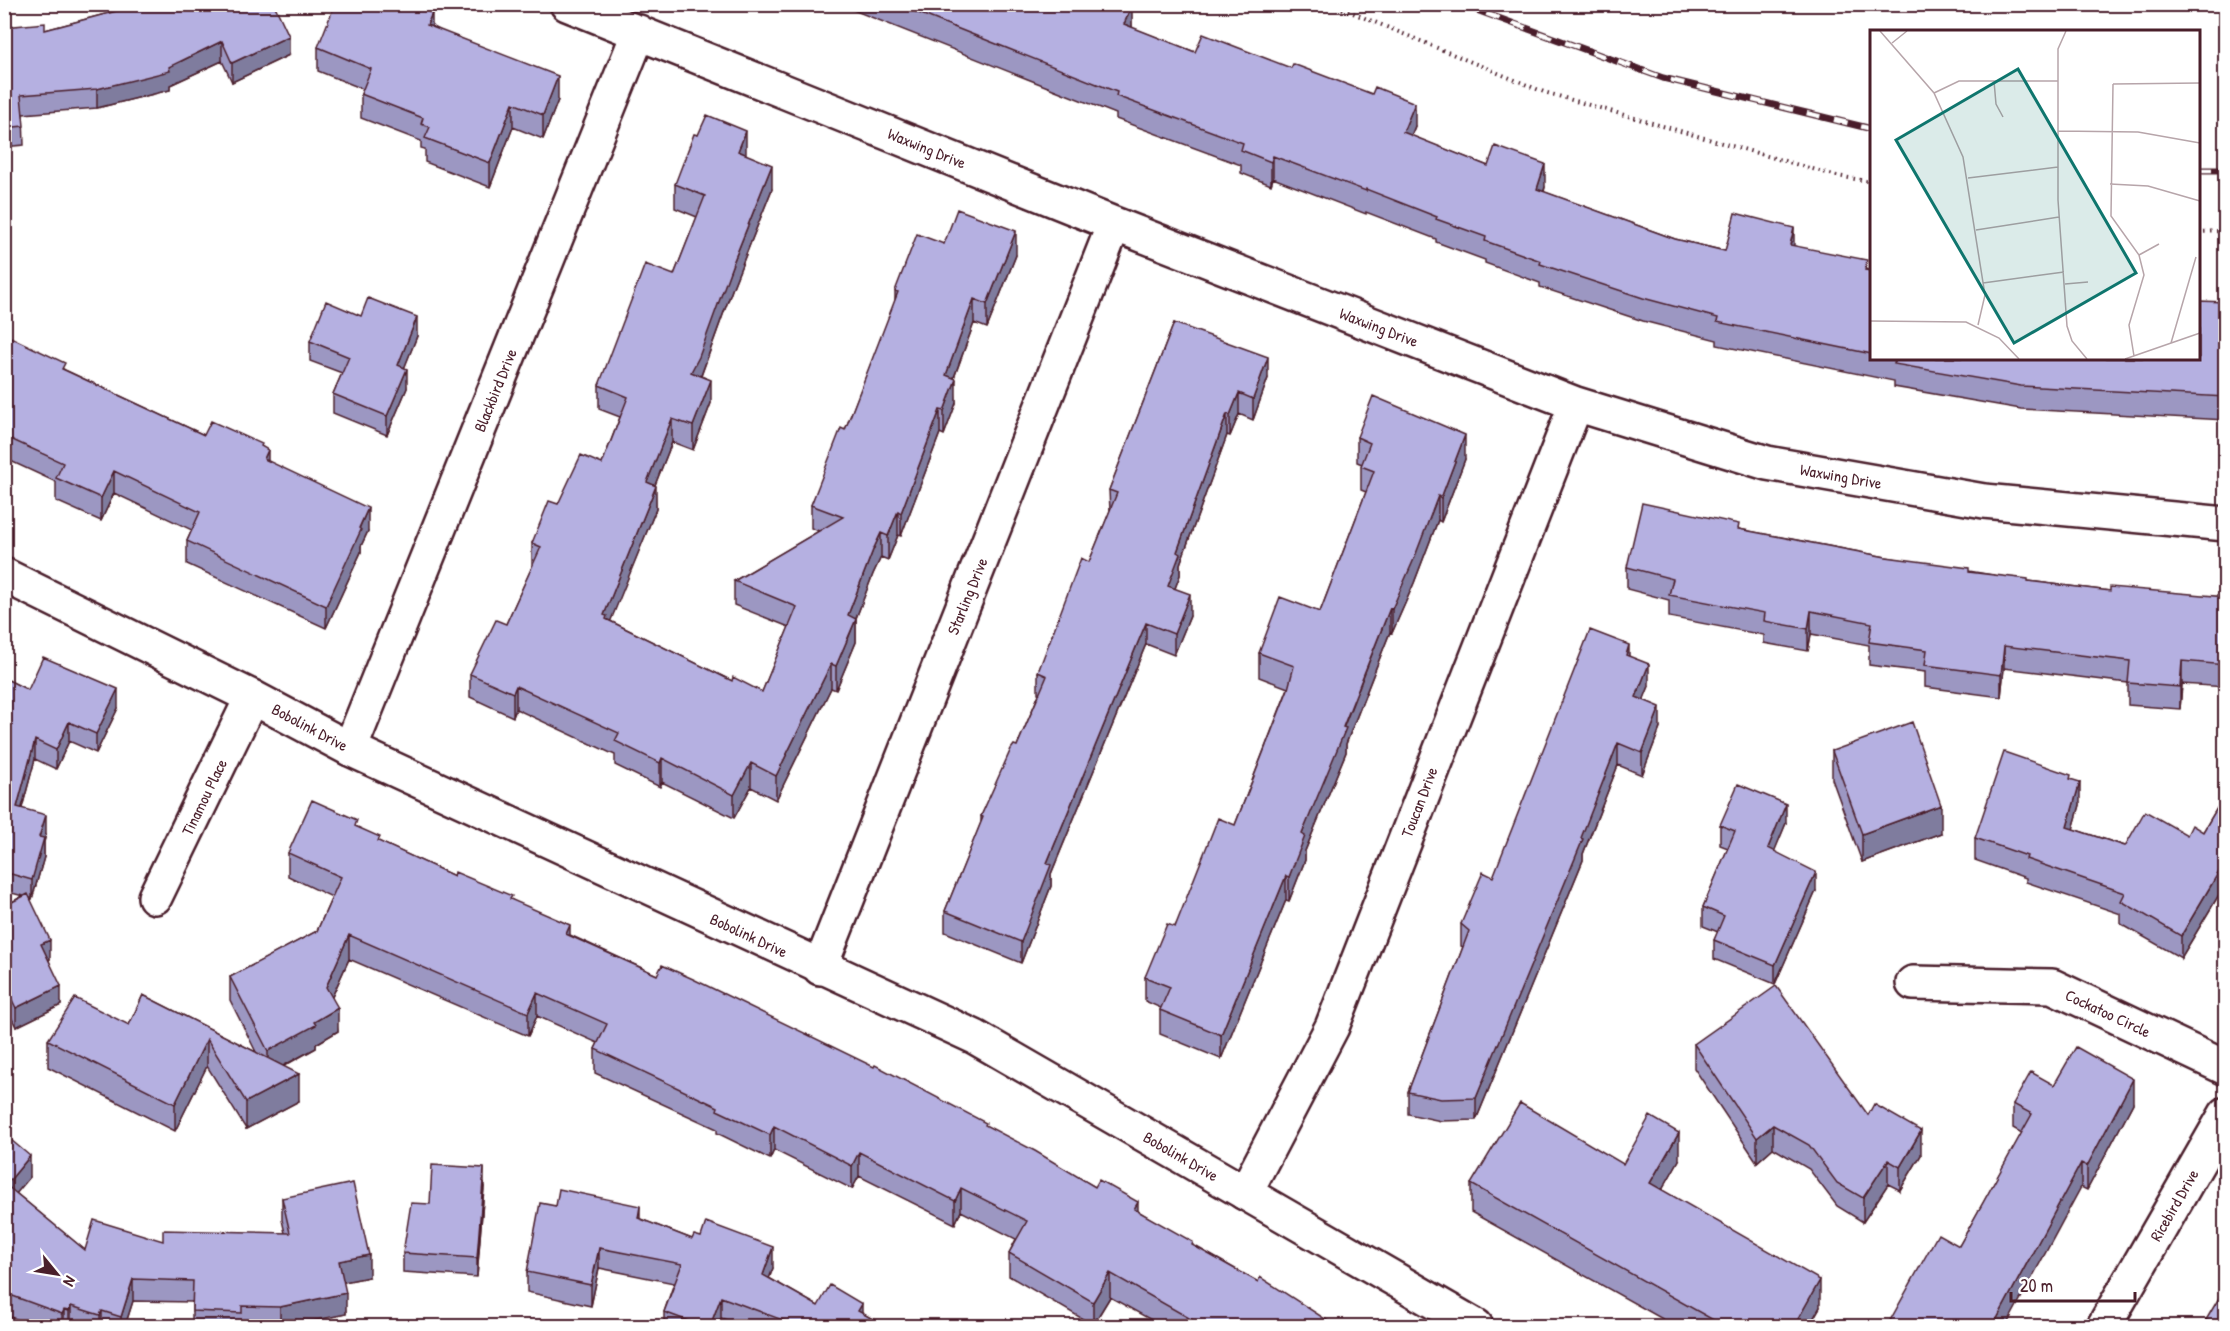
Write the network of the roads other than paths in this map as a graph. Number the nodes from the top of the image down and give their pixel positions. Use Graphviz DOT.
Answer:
graph roads {
  1 [pos="567,4"];
  2 [pos="639,32"];
  3 [pos="1114,224"];
  4 [pos="1576,404"];
  5 [pos="2226,524"];
  6 [pos="4,575"];
  7 [pos="252,697"];
  8 [pos="350,748"];
  9 [pos="155,897"];
  10 [pos="819,968"];
  11 [pos="1913,983"];
  12 [pos="2226,1068"];
  13 [pos="2226,1114"];
  14 [pos="1245,1193"];
  15 [pos="1476,1326"];
  16 [pos="2104,1326"];
  1 -- 2 [label="street, Waxwing Drive"];
  2 -- 3 [label="street, Waxwing Drive"];
  2 -- 8 [label="street, Blackbird Drive"];
  3 -- 4 [label="street, Waxwing Drive"];
  3 -- 10 [label="street, Starling Drive"];
  4 -- 5 [label="street, Waxwing Drive"];
  4 -- 14 [label="street, Toucan Drive"];
  6 -- 7 [label="street, Bobolink Drive"];
  7 -- 8 [label="street, Bobolink Drive"];
  7 -- 9 [label="street, Tinamou Place"];
  8 -- 10 [label="street, Bobolink Drive"];
  10 -- 14 [label="street, Bobolink Drive"];
  11 -- 12 [label="street, Cockatoo Circle"];
  13 -- 16 [label="street, Ricebird Drive"];
  14 -- 15 [label="street, Bobolink Drive"];
}
